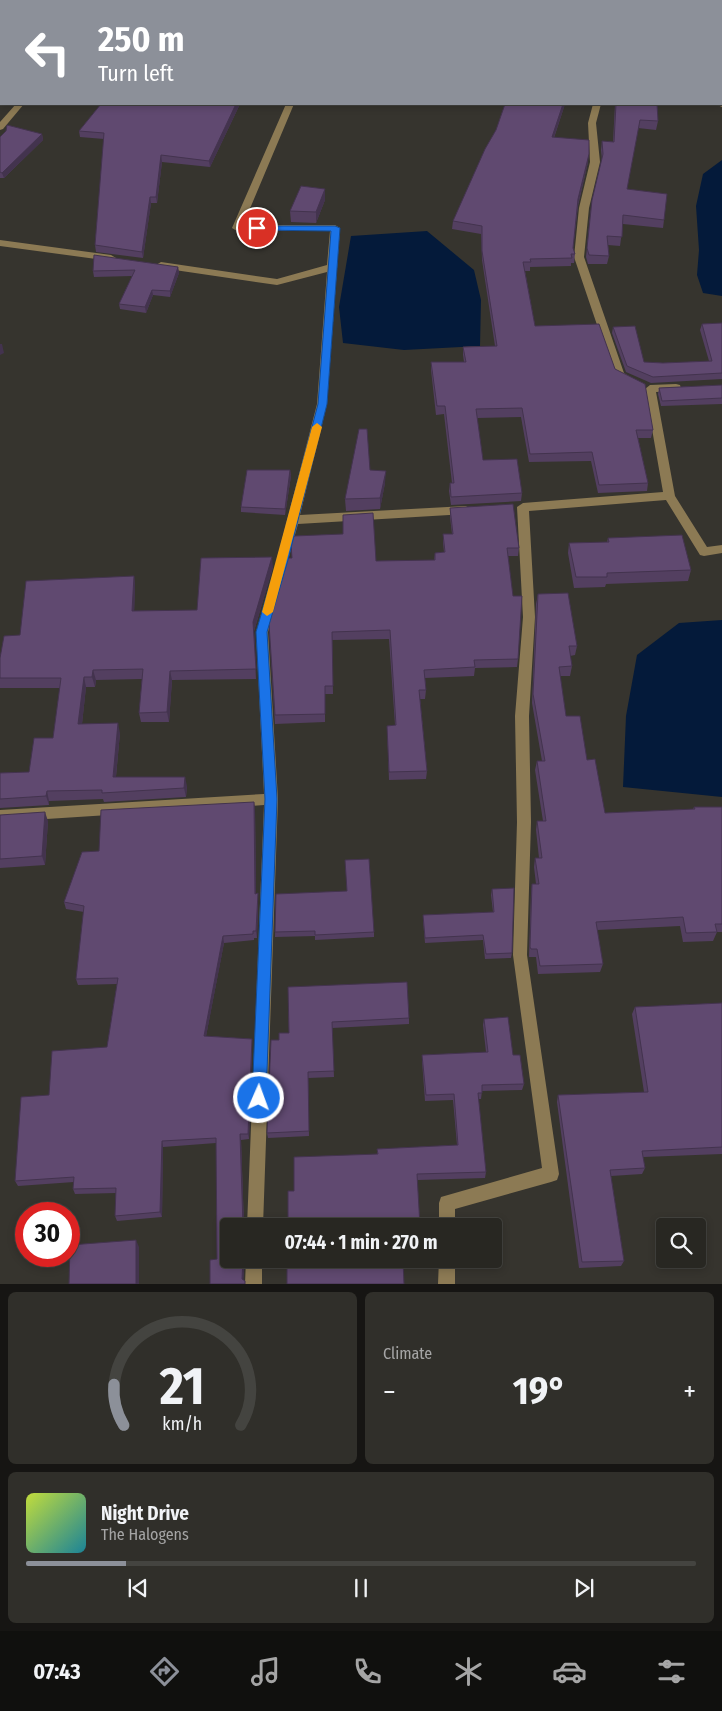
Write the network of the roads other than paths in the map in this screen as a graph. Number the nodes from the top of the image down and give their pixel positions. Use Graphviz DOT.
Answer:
graph roads {
  1 [pos="19,105"];
  2 [pos="290,105"];
  3 [pos="597,105"];
  4 [pos="0,128"];
  5 [pos="0,243"];
  6 [pos="119,260"];
  7 [pos="148,264"];
  8 [pos="333,267"];
  9 [pos="686,387"];
  10 [pos="650,389"];
  11 [pos="669,496"];
  12 [pos="475,510"];
  13 [pos="293,520"];
  14 [pos="722,549"];
  15 [pos="271,799"];
  16 [pos="0,816"];
  17 [pos="255,1218"];
  18 [pos="447,1218"];
  19 [pos="254,1268"];
  20 [pos="446,1268"];
  21 [pos="253,1284"];
  22 [pos="446,1284"];
  1 -- 4 [label="street"];
  2 -- 8 [label="street"];
  3 -- 10 [label="street"];
  5 -- 6 [label="street"];
  7 -- 8 [label="street"];
  8 -- 13 [label="street"];
  9 -- 10 [label="street"];
  10 -- 11 [label="street"];
  11 -- 14 [label="street"];
  11 -- 18 [label="street"];
  12 -- 13 [label="street"];
  13 -- 15 [label="street"];
  15 -- 16 [label="street"];
  15 -- 17 [label="street"];
  19 -- 21 [label="street"];
  20 -- 22 [label="street"];
}
